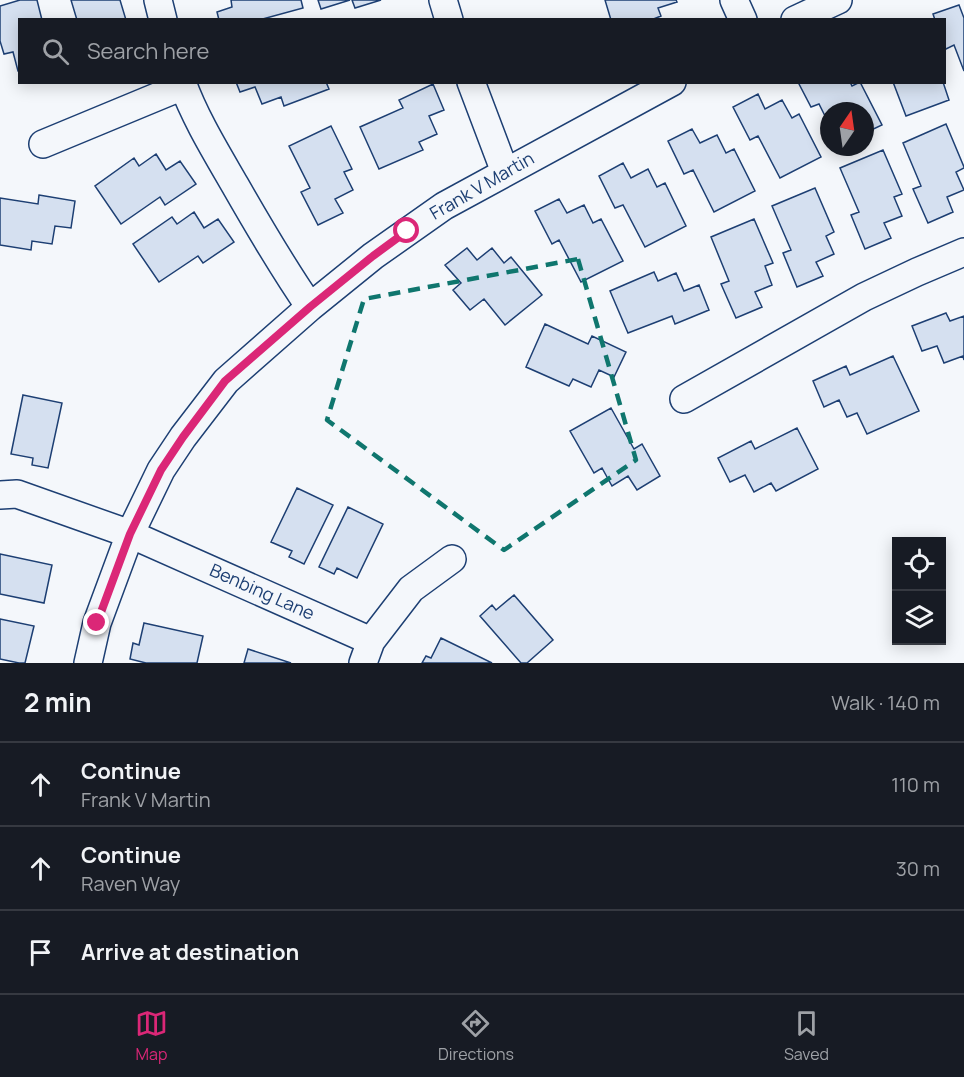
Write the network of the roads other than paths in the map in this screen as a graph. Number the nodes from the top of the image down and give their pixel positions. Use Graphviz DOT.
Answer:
graph roads {
  1 [pos="158,0"];
  2 [pos="443,0"];
  3 [pos="734,0"];
  4 [pos="837,0"];
  5 [pos="162,18"];
  6 [pos="448,18"];
  7 [pos="742,18"];
  8 [pos="799,18"];
  9 [pos="182,84"];
  10 [pos="472,84"];
  11 [pos="668,84"];
  12 [pos="43,144"];
  13 [pos="505,172"];
  14 [pos="964,252"];
  15 [pos="310,307"];
  16 [pos="684,399"];
  17 [pos="0,495"];
  18 [pos="130,534"];
  19 [pos="452,559"];
  20 [pos="367,652"];
  21 [pos="88,663"];
  1 -- 5 [label="street"];
  2 -- 6 [label="street"];
  3 -- 7 [label="street"];
  4 -- 8 [label="street"];
  9 -- 12 [label="street"];
  9 -- 15 [label="street"];
  10 -- 13 [label="street"];
  11 -- 13 [label="street, Frank V Martin"];
  13 -- 15 [label="street, Frank V Martin"];
  14 -- 16 [label="street"];
  15 -- 18 [label="street, Frank V Martin"];
  17 -- 18 [label="street, Benbing Lane"];
  18 -- 20 [label="street, Benbing Lane"];
  18 -- 21 [label="street, Frank V Martin"];
  19 -- 20 [label="street"];
}
